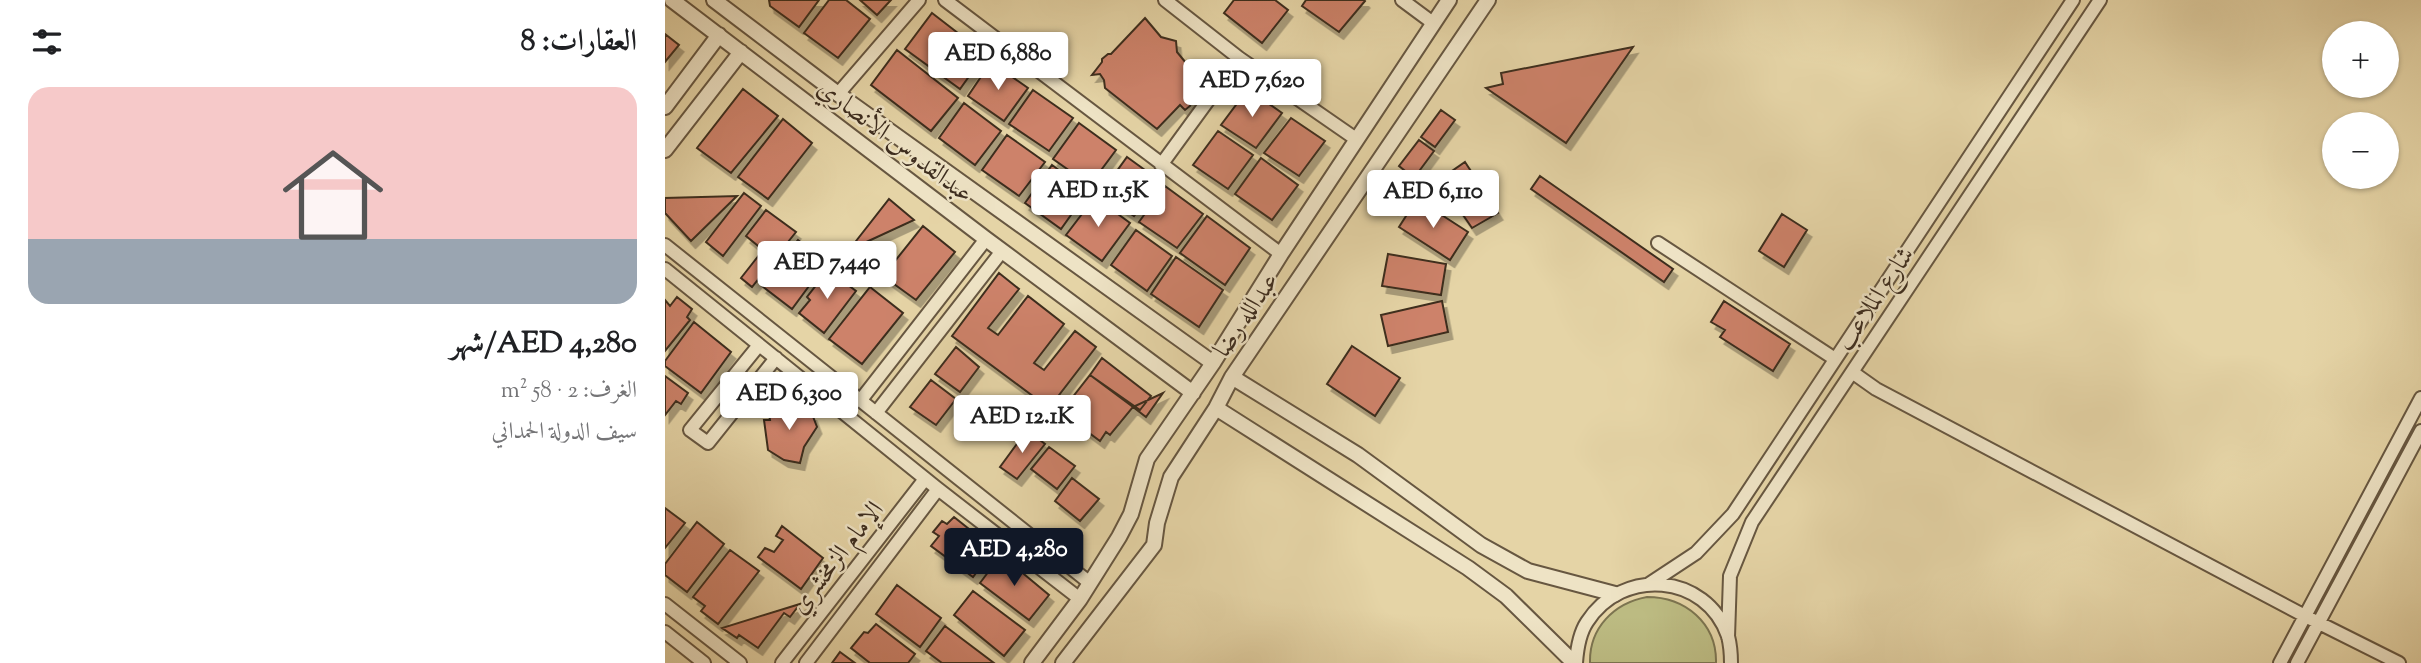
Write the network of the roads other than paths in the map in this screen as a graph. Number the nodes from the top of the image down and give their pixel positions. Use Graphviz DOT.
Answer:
graph roads {
  1 [pos="672,0"];
  2 [pos="919,0"];
  3 [pos="945,0"];
  4 [pos="1164,0"];
  5 [pos="1402,0"];
  6 [pos="1449,0"];
  7 [pos="1487,0"];
  8 [pos="2073,0"];
  9 [pos="2100,0"];
  10 [pos="721,2"];
  11 [pos="1433,23"];
  12 [pos="719,35"];
  13 [pos="741,52"];
  14 [pos="1239,58"];
  15 [pos="838,94"];
  16 [pos="665,107"];
  17 [pos="1356,139"];
  18 [pos="665,150"];
  19 [pos="1161,165"];
  20 [pos="986,239"];
  21 [pos="1658,243"];
  22 [pos="665,245"];
  23 [pos="1002,251"];
  24 [pos="1281,254"];
  25 [pos="665,269"];
  26 [pos="759,345"];
  27 [pos="776,358"];
  28 [pos="1835,359"];
  29 [pos="1213,363"];
  30 [pos="1852,372"];
  31 [pos="1232,377"];
  32 [pos="1193,393"];
  33 [pos="2421,398"];
  34 [pos="860,401"];
  35 [pos="1216,408"];
  36 [pos="876,413"];
  37 [pos="2421,431"];
  38 [pos="925,479"];
  39 [pos="938,489"];
  40 [pos="1090,583"];
  41 [pos="1649,584"];
  42 [pos="1615,594"];
  43 [pos="1080,599"];
  44 [pos="665,604"];
  45 [pos="2305,616"];
  46 [pos="2318,623"];
  47 [pos="665,632"];
  48 [pos="1728,637"];
  49 [pos="704,663"];
  50 [pos="740,663"];
  51 [pos="782,663"];
  52 [pos="806,663"];
  53 [pos="1032,663"];
  54 [pos="1063,663"];
  55 [pos="1575,663"];
  56 [pos="1731,663"];
  57 [pos="2280,663"];
  58 [pos="2297,663"];
  59 [pos="2399,663"];
  1 -- 12 [label="street, عبدالقدوس الأنصاري"];
  2 -- 15 [label="street"];
  3 -- 19 [label="street"];
  4 -- 14 [label="street"];
  5 -- 11 [label="street"];
  6 -- 11 [label="street, عبدالله رضا"];
  7 -- 31 [label="street, عبدالله رضا"];
  8 -- 28 [label="street, شارع الملاعب"];
  9 -- 30 [label="street, شارع الملاعب"];
  10 -- 15 [label="street, عبدالقدوس الأنصاري"];
  11 -- 17 [label="street, عبدالله رضا"];
  12 -- 13 [label="street, عبدالقدوس الأنصاري"];
  12 -- 16 [label="street"];
  13 -- 18 [label="street"];
  13 -- 20 [label="street, عبدالقدوس الأنصاري"];
  14 -- 17 [label="street"];
  14 -- 19 [label="street"];
  15 -- 29 [label="street, عبدالقدوس الأنصاري"];
  17 -- 24 [label="street, عبدالله رضا"];
  19 -- 24 [label="street"];
  20 -- 23 [label="street, عبدالقدوس الأنصاري"];
  20 -- 34 [label="street"];
  21 -- 28 [label="street"];
  22 -- 34 [label="street"];
  23 -- 32 [label="street, عبدالقدوس الأنصاري"];
  23 -- 36 [label="street"];
  24 -- 29 [label="street, عبدالله رضا"];
  25 -- 26 [label="street"];
  26 -- 27 [label="street"];
  26 -- 27 [label="street"];
  27 -- 38 [label="street"];
  28 -- 41 [label="street, شارع الملاعب"];
  29 -- 32 [label="street, عبدالله رضا"];
  30 -- 45 [label="street"];
  30 -- 48 [label="street, شارع الملاعب"];
  31 -- 35 [label="street, عبدالله رضا"];
  31 -- 42 [label="street"];
  32 -- 40 [label="street, عبدالله رضا"];
  33 -- 45 [label="street"];
  34 -- 36 [label="street"];
  35 -- 54 [label="street, عبدالله رضا"];
  35 -- 55 [label="street"];
  36 -- 40 [label="street"];
  37 -- 46 [label="street"];
  38 -- 39 [label="street"];
  38 -- 51 [label="street, الإمام الزمخشري"];
  39 -- 43 [label="street"];
  39 -- 52 [label="street, الإمام الزمخشري"];
  40 -- 43 [label="street, عبدالله رضا"];
  41 -- 42 [label="street"];
  41 -- 48 [label="street"];
  42 -- 55 [label="street"];
  43 -- 53 [label="street, عبدالله رضا"];
  44 -- 50 [label="street"];
  45 -- 46 [label="street"];
  45 -- 57 [label="street"];
  46 -- 58 [label="street"];
  46 -- 59 [label="street"];
  47 -- 49 [label="street"];
  48 -- 56 [label="street, شارع الملاعب"];
}
